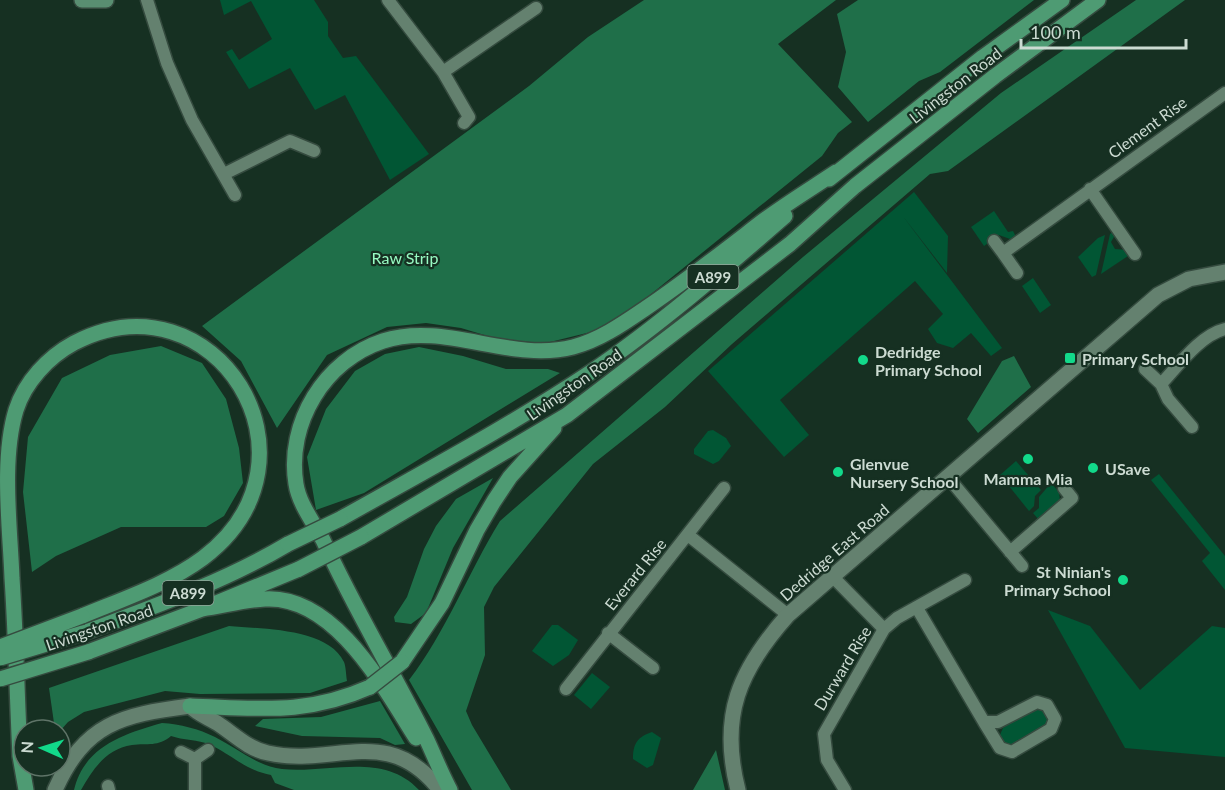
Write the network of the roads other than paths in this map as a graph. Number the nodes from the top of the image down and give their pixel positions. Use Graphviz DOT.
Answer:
graph roads {
  1 [pos="82,0"];
  2 [pos="106,0"];
  3 [pos="147,0"];
  4 [pos="388,0"];
  5 [pos="1062,0"];
  6 [pos="1098,0"];
  7 [pos="536,8"];
  8 [pos="442,72"];
  9 [pos="1225,93"];
  10 [pos="464,123"];
  11 [pos="314,151"];
  12 [pos="836,172"];
  13 [pos="224,174"];
  14 [pos="1090,189"];
  15 [pos="235,195"];
  16 [pos="994,241"];
  17 [pos="1003,253"];
  18 [pos="1135,254"];
  19 [pos="1225,272"];
  20 [pos="1017,273"];
  21 [pos="1225,329"];
  22 [pos="1145,369"];
  23 [pos="1161,384"];
  24 [pos="567,415"];
  25 [pos="1192,427"];
  26 [pos="947,476"];
  27 [pos="724,488"];
  28 [pos="1064,488"];
  29 [pos="688,535"];
  30 [pos="1010,552"];
  31 [pos="1022,566"];
  32 [pos="832,576"];
  33 [pos="965,580"];
  34 [pos="917,608"];
  35 [pos="202,609"];
  36 [pos="788,615"];
  37 [pos="884,629"];
  38 [pos="608,633"];
  39 [pos="0,647"];
  40 [pos="0,658"];
  41 [pos="653,668"];
  42 [pos="0,679"];
  43 [pos="566,689"];
  44 [pos="190,706"];
  45 [pos="984,722"];
  46 [pos="208,750"];
  47 [pos="181,752"];
  48 [pos="195,759"];
  49 [pos="434,760"];
  50 [pos="26,790"];
  51 [pos="56,790"];
  52 [pos="195,790"];
  53 [pos="440,790"];
  54 [pos="450,790"];
  55 [pos="738,790"];
  56 [pos="845,790"];
  1 -- 2 [label="main road"];
  3 -- 13 [label="street"];
  4 -- 8 [label="street"];
  5 -- 12 [label="main road, Livingston Road / A899"];
  6 -- 24 [label="main road, Livingston Road / A899"];
  7 -- 8 [label="street"];
  8 -- 10 [label="street"];
  9 -- 14 [label="street, Clement Rise"];
  11 -- 13 [label="street"];
  12 -- 40 [label="main road, Livingston Road / A899, bridge"];
  12 -- 49 [label="main road"];
  13 -- 15 [label="street"];
  14 -- 17 [label="street, Clement Rise"];
  14 -- 18 [label="street"];
  16 -- 17 [label="street"];
  17 -- 20 [label="street"];
  19 -- 26 [label="street, Dedridge East Road"];
  21 -- 23 [label="street"];
  22 -- 23 [label="street"];
  23 -- 25 [label="street"];
  24 -- 35 [label="main road, Livingston Road / A899, bridge"];
  24 -- 44 [label="main road, bridge"];
  26 -- 30 [label="street"];
  26 -- 32 [label="street, Dedridge East Road"];
  27 -- 29 [label="street, Everard Rise"];
  28 -- 30 [label="street"];
  29 -- 36 [label="street, Everard Rise"];
  29 -- 38 [label="street, Everard Rise"];
  30 -- 31 [label="street"];
  32 -- 36 [label="street, Dedridge East Road"];
  32 -- 37 [label="street, Durward Rise"];
  33 -- 34 [label="street, Durward Rise"];
  34 -- 37 [label="street, Durward Rise"];
  34 -- 45 [label="street"];
  35 -- 42 [label="main road, Livingston Road / A899, bridge"];
  35 -- 49 [label="main road"];
  36 -- 55 [label="street, Dedridge East Road"];
  37 -- 56 [label="street, Durward Rise"];
  38 -- 41 [label="street, Everard Rise"];
  38 -- 43 [label="street, Everard Rise"];
  39 -- 50 [label="main road, bridge"];
  44 -- 51 [label="street"];
  44 -- 53 [label="street"];
  45 -- 45 [label="street"];
  46 -- 48 [label="street"];
  47 -- 48 [label="street"];
  48 -- 52 [label="street"];
  49 -- 54 [label="main road"];
}
